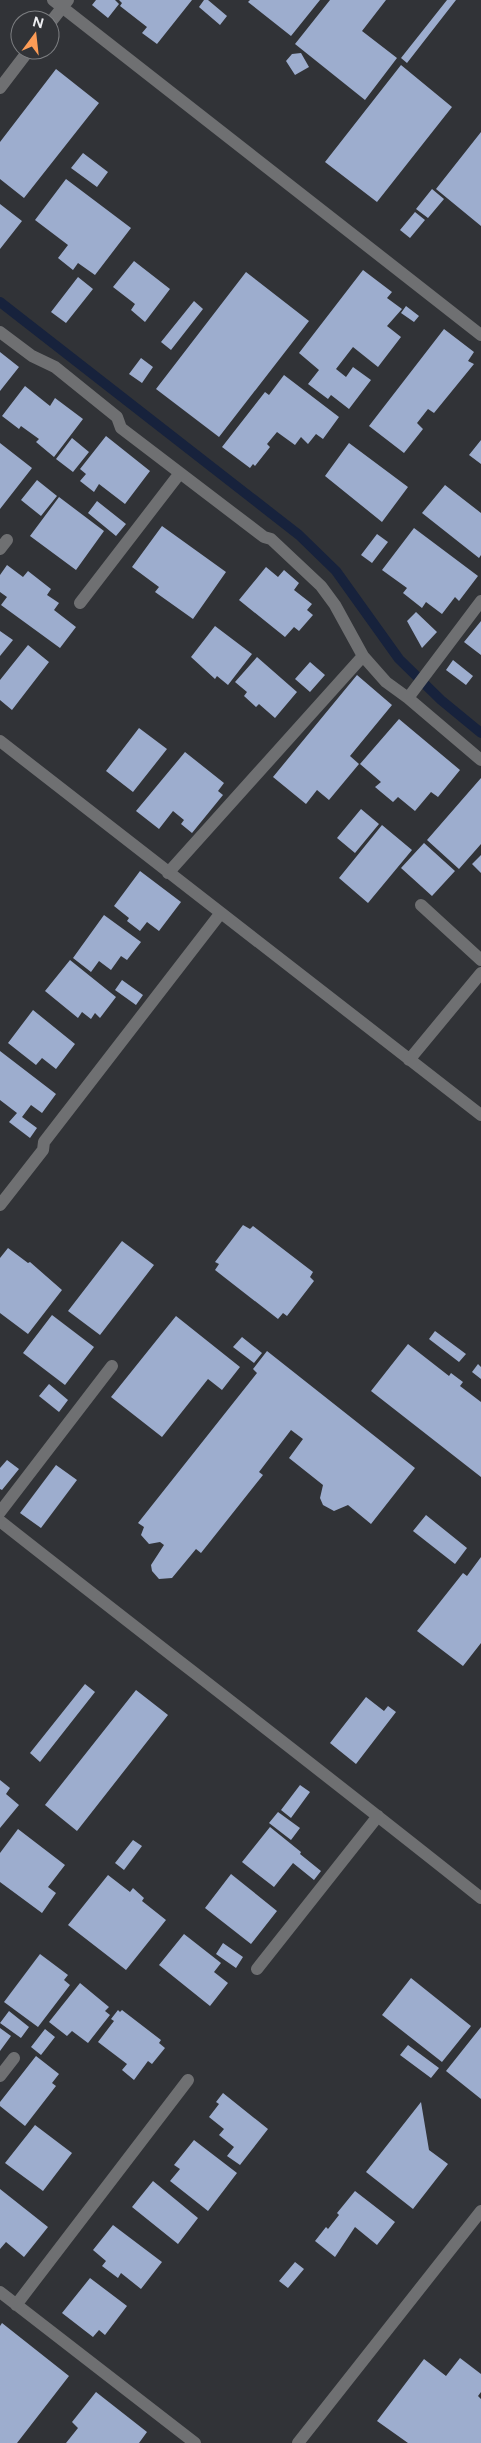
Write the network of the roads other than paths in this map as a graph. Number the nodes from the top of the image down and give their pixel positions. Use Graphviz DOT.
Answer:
graph roads {
  1 [pos="61,2"];
  2 [pos="22,60"];
  3 [pos="0,88"];
  4 [pos="0,332"];
  5 [pos="481,335"];
  6 [pos="180,473"];
  7 [pos="481,601"];
  8 [pos="80,603"];
  9 [pos="363,656"];
  10 [pos="410,696"];
  11 [pos="0,741"];
  12 [pos="481,760"];
  13 [pos="168,873"];
  14 [pos="421,906"];
  15 [pos="220,914"];
  16 [pos="481,960"];
  17 [pos="481,973"];
  18 [pos="409,1060"];
  19 [pos="481,1115"];
  20 [pos="0,1205"];
  21 [pos="112,1366"];
  22 [pos="0,1512"];
  23 [pos="0,1521"];
  24 [pos="378,1816"];
  25 [pos="481,1898"];
  26 [pos="257,1969"];
  27 [pos="14,2058"];
  28 [pos="0,2076"];
  29 [pos="188,2080"];
  30 [pos="481,2211"];
  31 [pos="1,2296"];
  32 [pos="16,2305"];
  33 [pos="195,2443"];
  34 [pos="298,2443"];
  1 -- 5 [label="street"];
  2 -- 3 [label="street"];
  4 -- 6 [label="street"];
  6 -- 8 [label="street"];
  6 -- 9 [label="street"];
  7 -- 10 [label="street"];
  9 -- 10 [label="street"];
  9 -- 13 [label="street"];
  10 -- 12 [label="street"];
  11 -- 13 [label="street"];
  13 -- 15 [label="street"];
  14 -- 16 [label="street"];
  15 -- 18 [label="street"];
  15 -- 20 [label="street"];
  17 -- 18 [label="street"];
  18 -- 19 [label="street"];
  21 -- 22 [label="street"];
  23 -- 24 [label="street"];
  24 -- 25 [label="street"];
  24 -- 26 [label="street"];
  27 -- 28 [label="street"];
  29 -- 32 [label="street"];
  30 -- 34 [label="street"];
  31 -- 32 [label="street"];
  32 -- 33 [label="street"];
}
